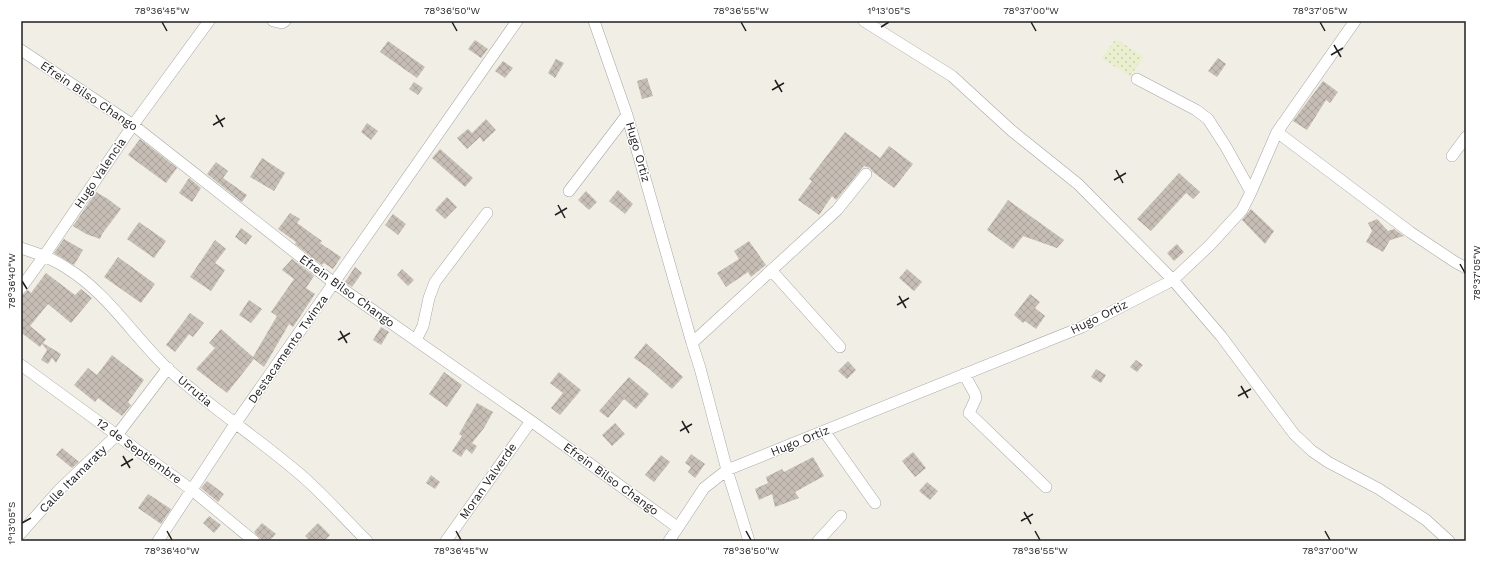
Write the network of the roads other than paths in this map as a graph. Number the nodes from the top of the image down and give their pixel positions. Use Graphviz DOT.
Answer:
graph roads {
  1 [pos="209,21"];
  2 [pos="273,21"];
  3 [pos="285,21"];
  4 [pos="517,21"];
  5 [pos="594,21"];
  6 [pos="864,21"];
  7 [pos="1355,21"];
  8 [pos="21,50"];
  9 [pos="1137,79"];
  10 [pos="628,115"];
  11 [pos="133,125"];
  12 [pos="1277,132"];
  13 [pos="1466,137"];
  14 [pos="1452,156"];
  15 [pos="866,174"];
  16 [pos="569,191"];
  17 [pos="1251,192"];
  18 [pos="487,213"];
  19 [pos="21,248"];
  20 [pos="44,256"];
  21 [pos="1466,268"];
  22 [pos="771,270"];
  23 [pos="1173,280"];
  24 [pos="334,283"];
  25 [pos="21,288"];
  26 [pos="416,340"];
  27 [pos="692,343"];
  28 [pos="840,347"];
  29 [pos="21,365"];
  30 [pos="168,368"];
  31 [pos="964,374"];
  32 [pos="531,421"];
  33 [pos="235,424"];
  34 [pos="824,431"];
  35 [pos="117,435"];
  36 [pos="727,470"];
  37 [pos="1046,487"];
  38 [pos="192,490"];
  39 [pos="875,503"];
  40 [pos="841,516"];
  41 [pos="677,527"];
  42 [pos="21,533"];
  43 [pos="158,541"];
  44 [pos="254,541"];
  45 [pos="367,541"];
  46 [pos="446,541"];
  47 [pos="669,541"];
  48 [pos="748,541"];
  49 [pos="818,541"];
  50 [pos="1449,541"];
  1 -- 11 [label="street, Hugo Valencia"];
  2 -- 3 [label="street"];
  4 -- 24 [label="street, Destacamento Twinza"];
  5 -- 10 [label="street, Hugo Ortiz"];
  6 -- 23 [label="street"];
  7 -- 12 [label="street, Hugo Ortiz"];
  8 -- 11 [label="street, Efrein Bilso Chango"];
  9 -- 17 [label="street"];
  10 -- 16 [label="street"];
  10 -- 27 [label="street, Hugo Ortiz"];
  11 -- 20 [label="street, Hugo Valencia"];
  11 -- 24 [label="street, Efrein Bilso Chango"];
  12 -- 17 [label="street, Hugo Ortiz"];
  12 -- 21 [label="street"];
  13 -- 14 [label="street"];
  15 -- 22 [label="street"];
  17 -- 23 [label="street, Hugo Ortiz"];
  18 -- 26 [label="street"];
  19 -- 20 [label="street, Urrutia"];
  20 -- 25 [label="street, Hugo Valencia"];
  20 -- 30 [label="street, Urrutia"];
  22 -- 27 [label="street"];
  22 -- 28 [label="street"];
  23 -- 31 [label="street, Hugo Ortiz"];
  23 -- 50 [label="street"];
  24 -- 26 [label="street, Efrein Bilso Chango"];
  24 -- 33 [label="street, Destacamento Twinza"];
  26 -- 32 [label="street, Efrein Bilso Chango"];
  27 -- 36 [label="street, Hugo Ortiz"];
  29 -- 35 [label="street, 12 de Septiembre"];
  30 -- 33 [label="street, Urrutia"];
  30 -- 35 [label="street, Calle Itamaraty"];
  31 -- 34 [label="street, Hugo Ortiz"];
  31 -- 37 [label="street"];
  32 -- 41 [label="street, Efrein Bilso Chango"];
  32 -- 46 [label="street, Moran Valverde"];
  33 -- 38 [label="street, Destacamento Twinza"];
  33 -- 45 [label="street, Urrutia"];
  34 -- 36 [label="street, Hugo Ortiz"];
  34 -- 39 [label="street"];
  35 -- 38 [label="street, 12 de Septiembre"];
  35 -- 42 [label="street, Calle Itamaraty"];
  36 -- 41 [label="street, Hugo Ortiz"];
  36 -- 48 [label="street"];
  38 -- 43 [label="street, Destacamento Twinza"];
  38 -- 44 [label="street, 12 de Septiembre"];
  40 -- 49 [label="street"];
  41 -- 47 [label="street, Hugo Ortiz"];
}
